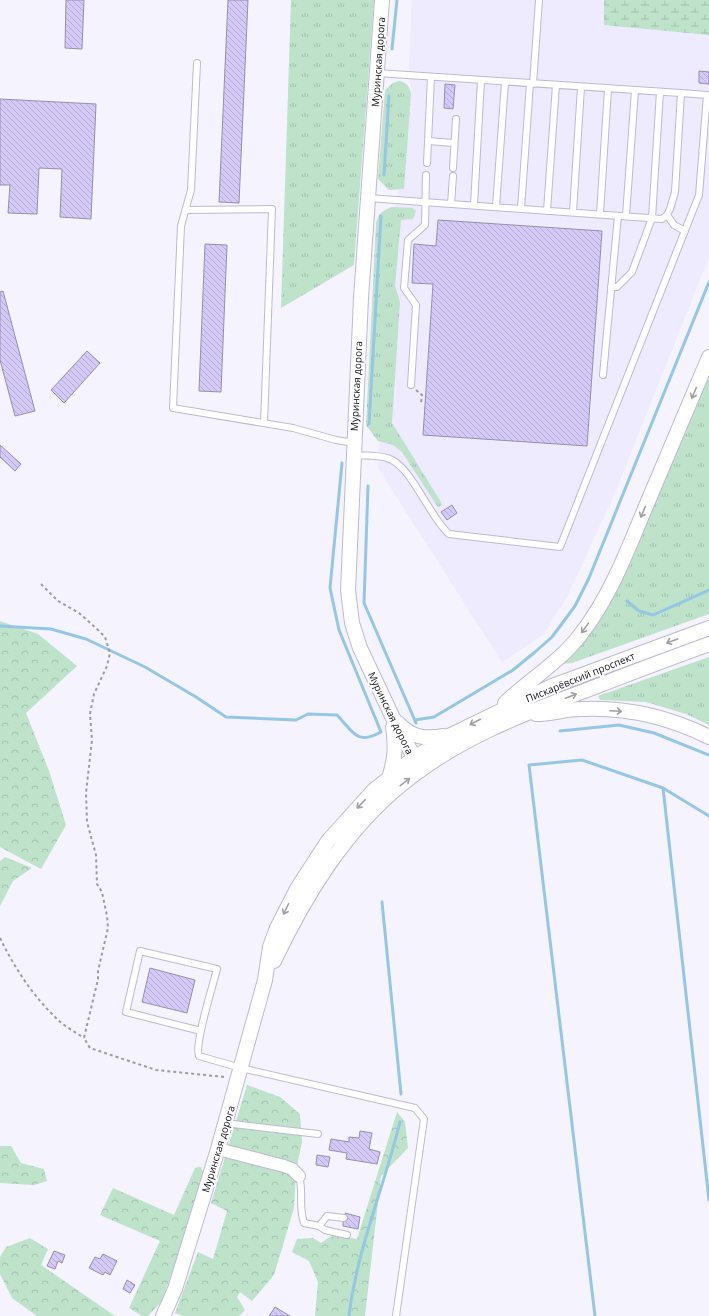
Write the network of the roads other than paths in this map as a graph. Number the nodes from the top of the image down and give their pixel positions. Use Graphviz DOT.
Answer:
graph roads {
  1 [pos="382,0"];
  2 [pos="539,0"];
  3 [pos="197,63"];
  4 [pos="378,73"];
  5 [pos="432,77"];
  6 [pos="481,80"];
  7 [pos="505,82"];
  8 [pos="532,83"];
  9 [pos="556,85"];
  10 [pos="581,87"];
  11 [pos="608,88"];
  12 [pos="635,90"];
  13 [pos="660,92"];
  14 [pos="681,93"];
  15 [pos="456,119"];
  16 [pos="428,142"];
  17 [pos="454,143"];
  18 [pos="427,164"];
  19 [pos="453,168"];
  20 [pos="426,175"];
  21 [pos="453,176"];
  22 [pos="368,198"];
  23 [pos="424,202"];
  24 [pos="451,204"];
  25 [pos="474,205"];
  26 [pos="496,207"];
  27 [pos="521,209"];
  28 [pos="186,210"];
  29 [pos="547,211"];
  30 [pos="572,212"];
  31 [pos="600,214"];
  32 [pos="667,215"];
  33 [pos="618,216"];
  34 [pos="626,216"];
  35 [pos="652,218"];
  36 [pos="685,230"];
  37 [pos="611,287"];
  38 [pos="709,357"];
  39 [pos="603,375"];
  40 [pos="411,385"];
  41 [pos="264,423"];
  42 [pos="353,449"];
  43 [pos="709,628"];
  44 [pos="709,644"];
  45 [pos="497,711"];
  46 [pos="521,714"];
  47 [pos="392,716"];
  48 [pos="451,735"];
  49 [pos="709,737"];
  50 [pos="414,758"];
  51 [pos="421,770"];
  52 [pos="389,778"];
  53 [pos="265,980"];
  54 [pos="201,1031"];
  55 [pos="240,1073"];
  56 [pos="226,1123"];
  57 [pos="318,1134"];
  58 [pos="218,1149"];
  59 [pos="299,1176"];
  60 [pos="344,1218"];
  61 [pos="319,1226"];
  62 [pos="348,1235"];
  63 [pos="163,1316"];
  64 [pos="396,1316"];
  1 -- 4 [label="street, Муринская дорога"];
  2 -- 8 [label="lane"];
  3 -- 28 [label="lane"];
  4 -- 5 [label="lane"];
  4 -- 22 [label="street, Муринская дорога"];
  5 -- 6 [label="lane"];
  5 -- 16 [label="lane"];
  6 -- 7 [label="lane"];
  6 -- 25 [label="lane"];
  7 -- 8 [label="lane"];
  7 -- 26 [label="lane"];
  8 -- 9 [label="lane"];
  8 -- 27 [label="lane"];
  9 -- 10 [label="lane"];
  9 -- 29 [label="lane"];
  10 -- 11 [label="lane"];
  10 -- 30 [label="lane"];
  11 -- 12 [label="lane"];
  11 -- 31 [label="lane"];
  12 -- 13 [label="lane"];
  12 -- 34 [label="lane"];
  13 -- 14 [label="lane"];
  13 -- 35 [label="lane"];
  14 -- 32 [label="lane"];
  14 -- 36 [label="lane"];
  15 -- 17 [label="lane"];
  16 -- 17 [label="lane"];
  16 -- 18 [label="lane"];
  17 -- 19 [label="lane"];
  20 -- 23 [label="lane"];
  21 -- 24 [label="lane"];
  22 -- 23 [label="lane"];
  22 -- 42 [label="street, Муринская дорога"];
  23 -- 24 [label="lane"];
  23 -- 40 [label="lane"];
  24 -- 25 [label="lane"];
  25 -- 26 [label="lane"];
  26 -- 27 [label="lane"];
  27 -- 29 [label="lane"];
  28 -- 41 [label="lane"];
  28 -- 41 [label="lane"];
  29 -- 30 [label="lane"];
  30 -- 31 [label="lane"];
  31 -- 33 [label="lane"];
  32 -- 35 [label="lane"];
  32 -- 36 [label="lane"];
  33 -- 34 [label="lane"];
  33 -- 37 [label="lane"];
  34 -- 35 [label="lane"];
  35 -- 37 [label="lane"];
  36 -- 42 [label="lane"];
  37 -- 39 [label="lane"];
  38 -- 45 [label="street, one-way"];
  41 -- 42 [label="lane"];
  42 -- 47 [label="street, Муринская дорога"];
  43 -- 45 [label="street, Пискарёвский проспект, one-way"];
  46 -- 44 [label="street, Пискарёвский проспект, one-way"];
  45 -- 48 [label="street, Пискарёвский проспект, one-way"];
  46 -- 49 [label="street, one-way"];
  46 -- 51 [label="street, Пискарёвский проспект"];
  47 -- 48 [label="street"];
  47 -- 50 [label="street, Муринская дорога"];
  47 -- 52 [label="street"];
  48 -- 50 [label="street, Пискарёвский проспект"];
  50 -- 51 [label="street, Муринская дорога"];
  50 -- 52 [label="street, Муринская дорога"];
  53 -- 51 [label="street, Муринская дорога, one-way"];
  52 -- 53 [label="street, Муринская дорога, one-way"];
  53 -- 55 [label="street, Муринская дорога"];
  54 -- 54 [label="lane"];
  54 -- 55 [label="lane"];
  55 -- 56 [label="street, Муринская дорога"];
  55 -- 64 [label="lane"];
  56 -- 57 [label="lane"];
  56 -- 58 [label="street, Муринская дорога"];
  58 -- 59 [label="street"];
  58 -- 63 [label="street, Муринская дорога"];
  59 -- 61 [label="lane"];
  60 -- 61 [label="lane"];
  61 -- 62 [label="lane"];
}
